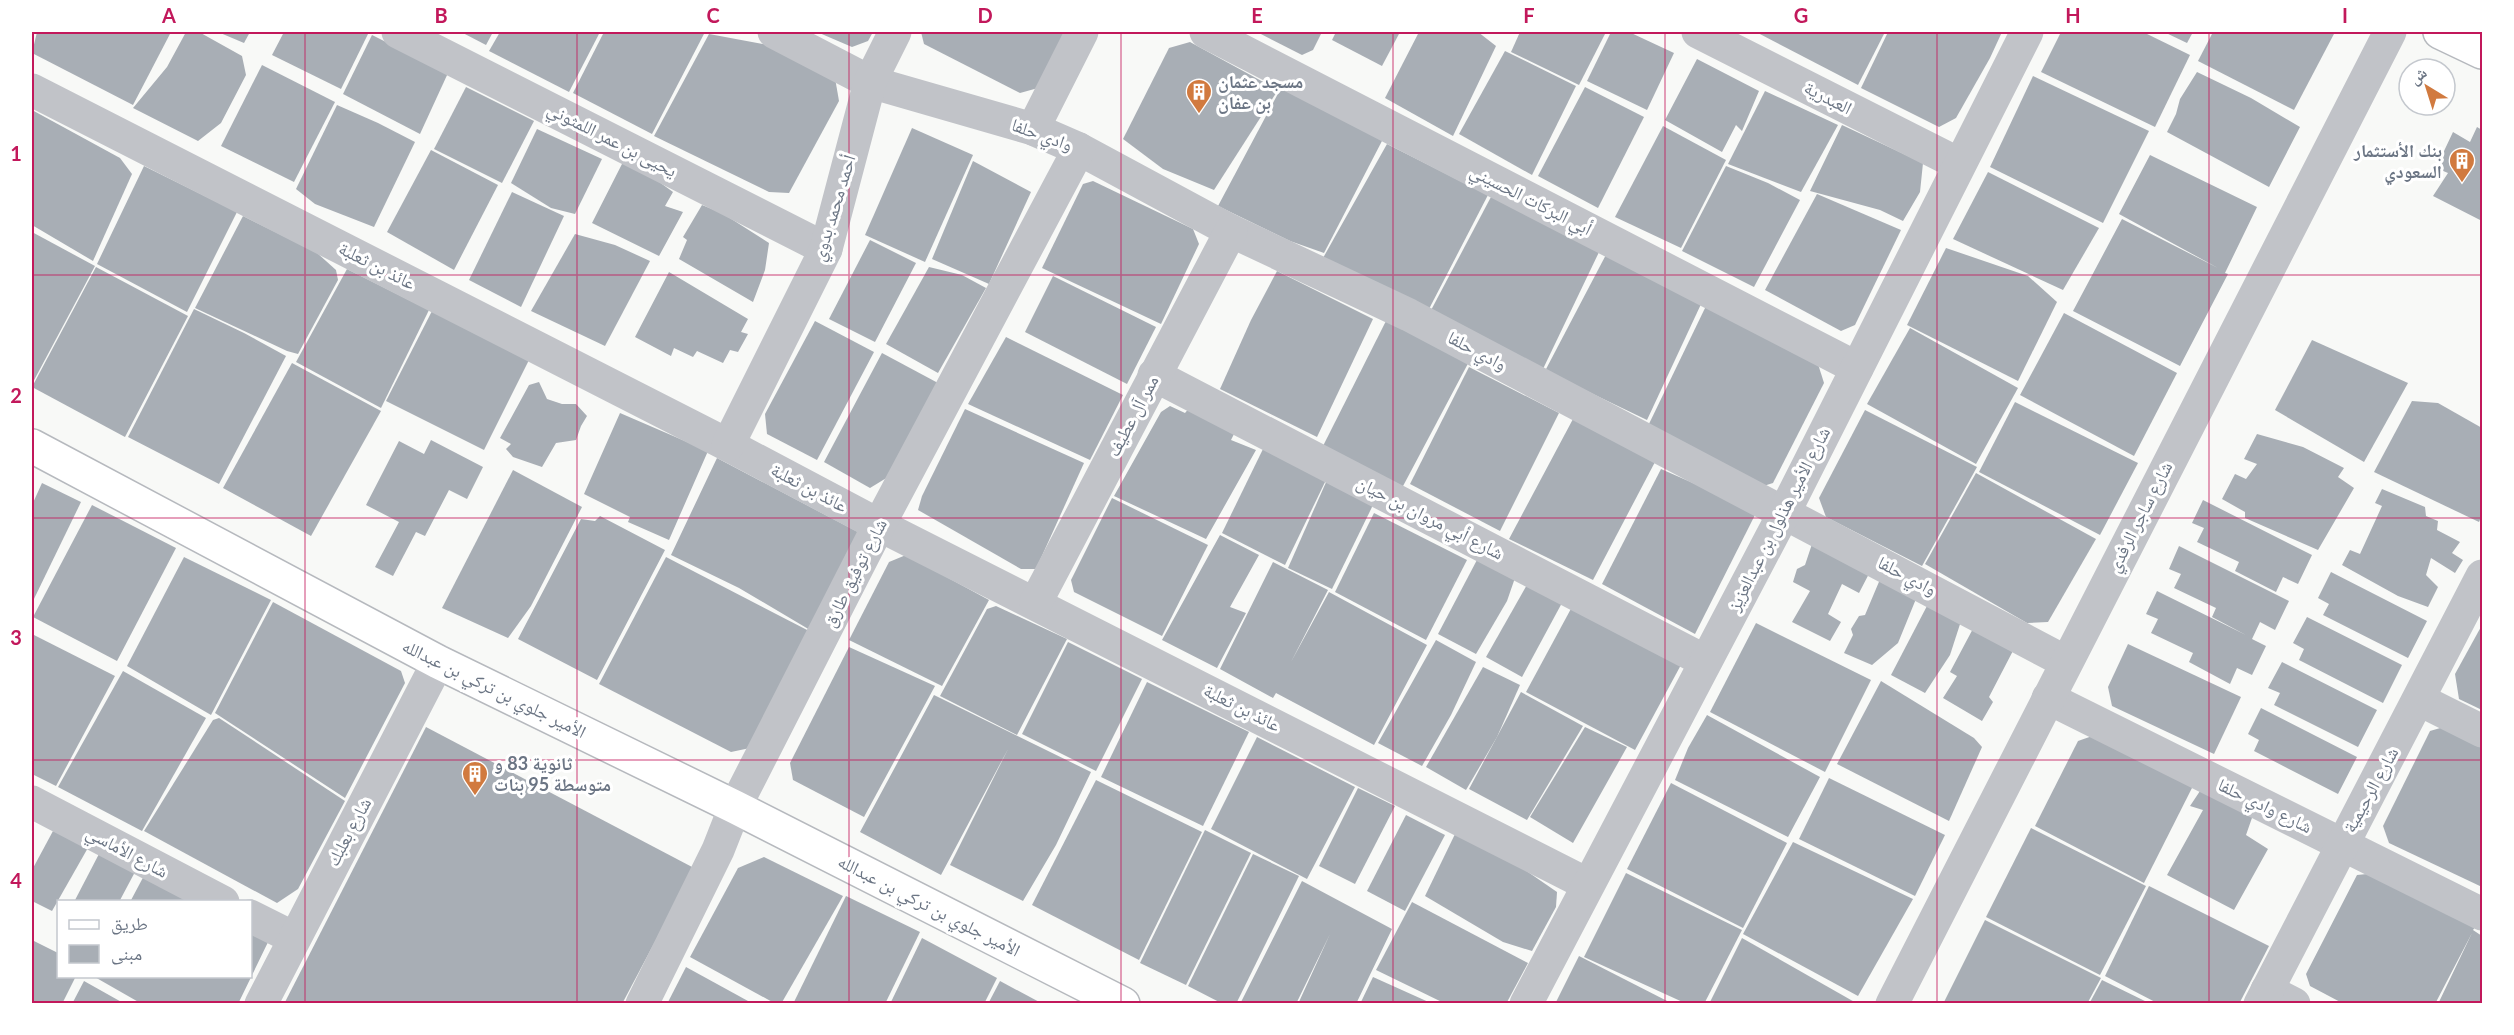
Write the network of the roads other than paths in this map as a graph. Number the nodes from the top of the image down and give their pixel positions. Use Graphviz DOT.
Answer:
graph roads {
  1 [pos="398,32"];
  2 [pos="774,32"];
  3 [pos="895,32"];
  4 [pos="1082,32"];
  5 [pos="1206,32"];
  6 [pos="1698,32"];
  7 [pos="2027,32"];
  8 [pos="2390,32"];
  9 [pos="2440,32"];
  10 [pos="2482,52"];
  11 [pos="870,82"];
  12 [pos="32,90"];
  13 [pos="1033,129"];
  14 [pos="1079,149"];
  15 [pos="1959,164"];
  16 [pos="1231,231"];
  17 [pos="826,249"];
  18 [pos="1857,368"];
  19 [pos="1154,375"];
  20 [pos="728,445"];
  21 [pos="32,446"];
  22 [pos="1784,513"];
  23 [pos="879,525"];
  24 [pos="2482,576"];
  25 [pos="1036,602"];
  26 [pos="1706,661"];
  27 [pos="438,662"];
  28 [pos="2066,662"];
  29 [pos="2048,698"];
  30 [pos="2420,700"];
  31 [pos="2482,731"];
  32 [pos="32,802"];
  33 [pos="735,807"];
  34 [pos="2341,844"];
  35 [pos="1587,884"];
  36 [pos="219,900"];
  37 [pos="2482,914"];
  38 [pos="252,917"];
  39 [pos="294,938"];
  40 [pos="2274,999"];
  41 [pos="261,1004"];
  42 [pos="642,1004"];
  43 [pos="1122,1004"];
  44 [pos="1526,1004"];
  45 [pos="1892,1004"];
  1 -- 17 [label="street, يحيى بن عمر اللمثوني"];
  2 -- 11 [label="street, وادي حلفا"];
  3 -- 11 [label="street, أحمد محمد بدوي"];
  4 -- 13 [label="street"];
  5 -- 18 [label="street, أبي البركات الحسيني"];
  6 -- 15 [label="street, العبدرية"];
  7 -- 15 [label="street, شارع الأمير هذلول بن عبدالعزيز"];
  8 -- 28 [label="street, شارع ساجر الرفدي"];
  9 -- 10 [label="street"];
  11 -- 13 [label="street, وادي حلفا"];
  11 -- 17 [label="street, أحمد محمد بدوي"];
  12 -- 20 [label="street, عائذ بن ثعلبة"];
  13 -- 14 [label="street, وادي حلفا"];
  14 -- 16 [label="street, وادي حلفا"];
  14 -- 23 [label="street, شارع توفيق طارق"];
  15 -- 18 [label="street, شارع الأمير هذلول بن عبدالعزيز"];
  16 -- 19 [label="street, ممر آل عطيف"];
  16 -- 22 [label="street, وادي حلفا"];
  17 -- 20 [label="street, أحمد محمد بدوي"];
  18 -- 22 [label="street, شارع الأمير هذلول بن عبدالعزيز"];
  19 -- 25 [label="street, ممر آل عطيف"];
  19 -- 26 [label="street, شارع أبي مروان بن حيان"];
  20 -- 23 [label="street, عائذ بن ثعلبة"];
  21 -- 27 [label="street, الأمير جلوي بن تركي بن عبدالله"];
  22 -- 26 [label="street, شارع الأمير هذلول بن عبدالعزيز"];
  22 -- 28 [label="street, وادي حلفا"];
  23 -- 25 [label="street, عائذ بن ثعلبة"];
  23 -- 33 [label="street, شارع توفيق طارق"];
  24 -- 30 [label="street, شارع الرحيمية"];
  25 -- 35 [label="street, عائذ بن ثعلبة"];
  26 -- 35 [label="street, شارع الأمير هذلول بن عبدالعزيز"];
  27 -- 33 [label="street, الأمير جلوي بن تركي بن عبدالله"];
  27 -- 39 [label="street, شارع بعلبك"];
  28 -- 29 [label="street, شارع ساجر الرفدي"];
  29 -- 34 [label="street, شارع وادي حلفا"];
  29 -- 45 [label="street, شارع ساجر الرفدي"];
  30 -- 31 [label="street"];
  30 -- 34 [label="street, شارع الرحيمية"];
  32 -- 36 [label="street, شارع الأماسي"];
  33 -- 42 [label="street, شارع توفيق طارق"];
  33 -- 43 [label="street, الأمير جلوي بن تركي بن عبدالله"];
  34 -- 37 [label="street, شارع وادي حلفا"];
  34 -- 40 [label="street, شارع الرحيمية"];
  35 -- 44 [label="street, شارع الأمير هذلول بن عبدالعزيز"];
  38 -- 39 [label="street"];
  39 -- 41 [label="street, شارع بعلبك"];
}
